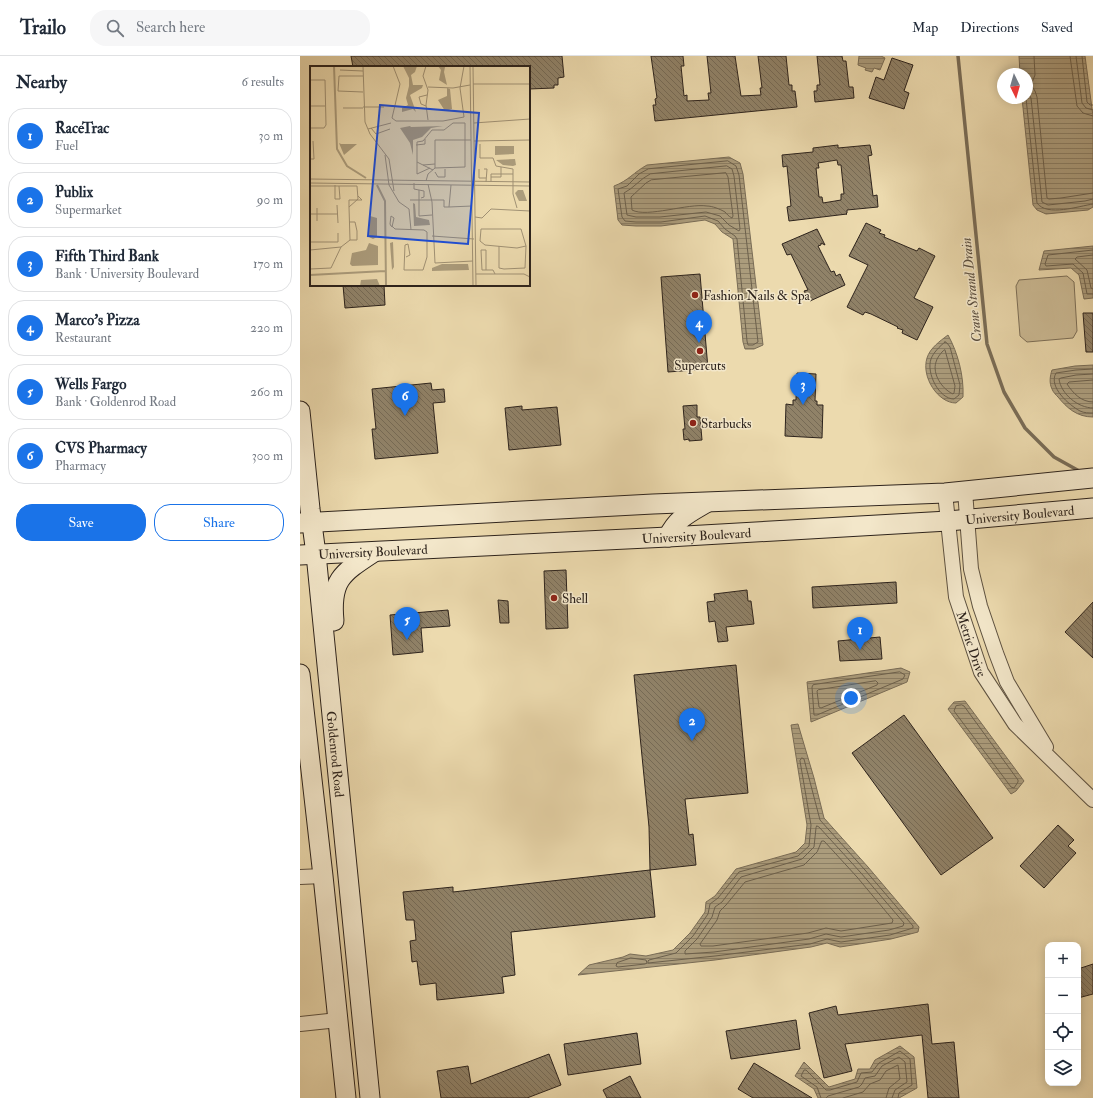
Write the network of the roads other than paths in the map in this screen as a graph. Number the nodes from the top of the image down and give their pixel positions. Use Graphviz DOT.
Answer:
graph roads {
  1 [pos="300,410"];
  2 [pos="1093,478"];
  3 [pos="965,491"];
  4 [pos="945,493"];
  5 [pos="710,502"];
  6 [pos="1093,508"];
  7 [pos="967,519"];
  8 [pos="948,521"];
  9 [pos="306,523"];
  10 [pos="668,537"];
  11 [pos="375,551"];
  12 [pos="308,555"];
  13 [pos="1000,663"];
  14 [pos="981,672"];
  15 [pos="300,674"];
  16 [pos="309,751"];
  17 [pos="1059,768"];
  18 [pos="338,786"];
  19 [pos="1093,800"];
  20 [pos="323,876"];
  21 [pos="300,877"];
  22 [pos="348,881"];
  23 [pos="362,1013"];
  24 [pos="338,1020"];
  25 [pos="300,1024"];
  26 [pos="346,1098"];
  27 [pos="362,1098"];
  28 [pos="370,1098"];
  1 -- 9 [label="main road, Goldenrod Road"];
  2 -- 3 [label="main road"];
  3 -- 4 [label="main road"];
  3 -- 7 [label="street, Metric Drive"];
  4 -- 5 [label="main road"];
  4 -- 8 [label="street, Metric Drive"];
  5 -- 9 [label="main road"];
  5 -- 10 [label="main road"];
  6 -- 7 [label="main road, University Boulevard"];
  7 -- 8 [label="main road, University Boulevard"];
  7 -- 13 [label="street, Metric Drive"];
  8 -- 10 [label="main road, University Boulevard"];
  8 -- 14 [label="street, Metric Drive"];
  9 -- 12 [label="main road, Goldenrod Road"];
  10 -- 11 [label="main road, University Boulevard"];
  11 -- 12 [label="main road, University Boulevard"];
  11 -- 18 [label="main road"];
  12 -- 18 [label="main road, Goldenrod Road"];
  13 -- 14 [label="street"];
  13 -- 17 [label="street, Metric Drive"];
  14 -- 17 [label="street, Metric Drive"];
  15 -- 16 [label="main road, Goldenrod Road"];
  16 -- 20 [label="main road, Goldenrod Road"];
  16 -- 22 [label="main road"];
  17 -- 19 [label="street, Metric Drive"];
  18 -- 22 [label="main road, Goldenrod Road"];
  20 -- 21 [label="street"];
  20 -- 23 [label="main road"];
  20 -- 24 [label="main road, Goldenrod Road"];
  22 -- 23 [label="main road, Goldenrod Road"];
  23 -- 28 [label="main road, Goldenrod Road"];
  24 -- 25 [label="street"];
  24 -- 26 [label="main road, Goldenrod Road"];
  24 -- 27 [label="main road"];
}
